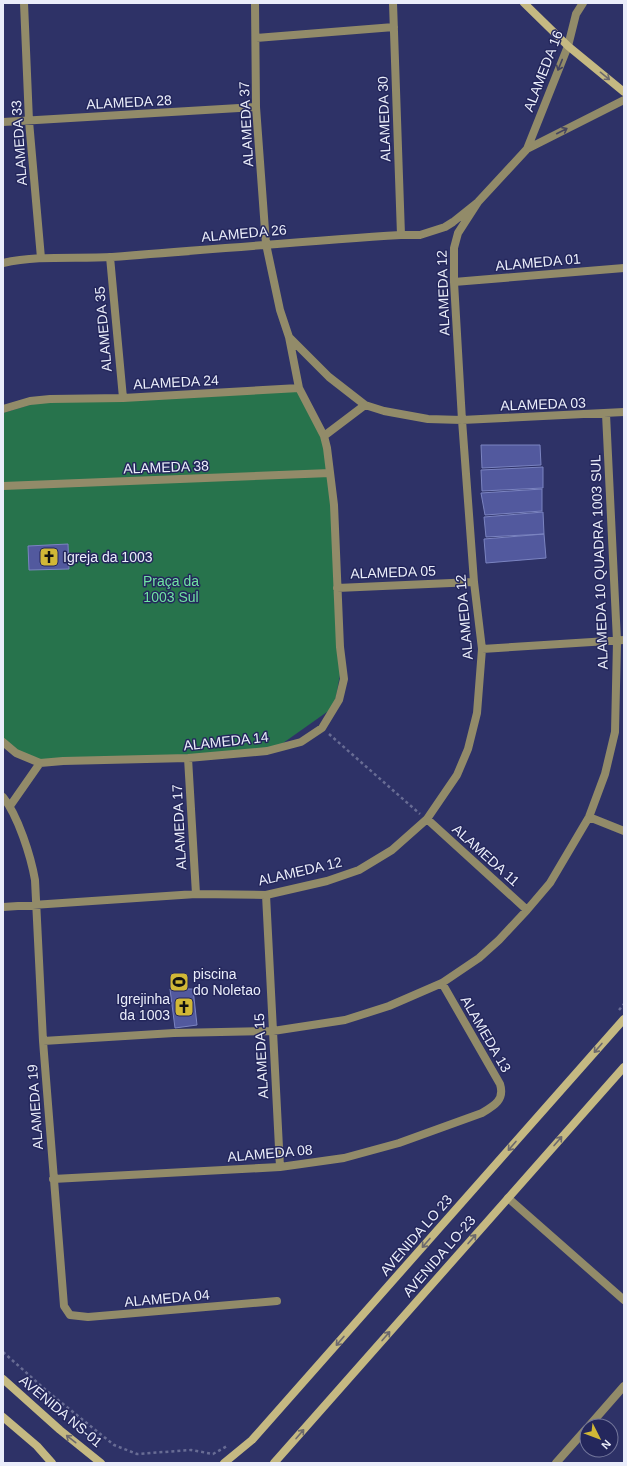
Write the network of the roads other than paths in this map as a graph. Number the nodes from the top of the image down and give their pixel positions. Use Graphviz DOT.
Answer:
graph roads {
  1 [pos="24,3"];
  2 [pos="255,3"];
  3 [pos="393,3"];
  4 [pos="524,3"];
  5 [pos="583,3"];
  6 [pos="394,28"];
  7 [pos="256,38"];
  8 [pos="568,46"];
  9 [pos="624,92"];
  10 [pos="624,100"];
  11 [pos="256,107"];
  12 [pos="29,121"];
  13 [pos="3,122"];
  14 [pos="527,149"];
  15 [pos="478,202"];
  16 [pos="400,234"];
  17 [pos="266,244"];
  18 [pos="110,257"];
  19 [pos="41,258"];
  20 [pos="3,263"];
  21 [pos="624,268"];
  22 [pos="454,282"];
  23 [pos="289,337"];
  24 [pos="300,388"];
  25 [pos="123,398"];
  26 [pos="365,405"];
  27 [pos="3,409"];
  28 [pos="624,412"];
  29 [pos="606,414"];
  30 [pos="462,420"];
  31 [pos="324,436"];
  32 [pos="330,473"];
  33 [pos="3,486"];
  34 [pos="474,582"];
  35 [pos="338,588"];
  36 [pos="621,640"];
  37 [pos="482,649"];
  38 [pos="3,742"];
  39 [pos="188,758"];
  40 [pos="40,763"];
  41 [pos="3,797"];
  42 [pos="10,806"];
  43 [pos="589,817"];
  44 [pos="427,819"];
  45 [pos="624,831"];
  46 [pos="196,894"];
  47 [pos="266,895"];
  48 [pos="36,905"];
  49 [pos="3,908"];
  50 [pos="527,910"];
  51 [pos="442,983"];
  52 [pos="624,1019"];
  53 [pos="273,1032"];
  54 [pos="43,1041"];
  55 [pos="624,1066"];
  56 [pos="482,1112"];
  57 [pos="280,1167"];
  58 [pos="53,1180"];
  59 [pos="508,1198"];
  60 [pos="624,1300"];
  61 [pos="277,1302"];
  62 [pos="64,1306"];
  63 [pos="3,1379"];
  64 [pos="624,1386"];
  65 [pos="3,1417"];
  66 [pos="596,1418"];
  67 [pos="579,1437"];
  68 [pos="52,1463"];
  69 [pos="101,1463"];
  70 [pos="224,1463"];
  71 [pos="274,1463"];
  72 [pos="556,1463"];
  1 -- 12 [label="street, ALAMEDA 33"];
  2 -- 7 [label="street, ALAMEDA 37"];
  3 -- 6 [label="street, ALAMEDA 30"];
  4 -- 8 [label="street"];
  5 -- 8 [label="street, ALAMEDA 16"];
  6 -- 7 [label="street"];
  6 -- 16 [label="street, ALAMEDA 30"];
  7 -- 11 [label="street, ALAMEDA 37"];
  8 -- 9 [label="street, one-way"];
  8 -- 14 [label="street, ALAMEDA 16, one-way"];
  14 -- 10 [label="street, ALAMEDA 16, one-way"];
  11 -- 12 [label="street, ALAMEDA 28"];
  11 -- 17 [label="street, ALAMEDA 37"];
  12 -- 13 [label="street, ALAMEDA 28"];
  12 -- 19 [label="street, ALAMEDA 33"];
  14 -- 15 [label="street, ALAMEDA 16"];
  15 -- 16 [label="street, ALAMEDA 26"];
  15 -- 22 [label="street, ALAMEDA 12"];
  16 -- 17 [label="street, ALAMEDA 26"];
  17 -- 18 [label="street, ALAMEDA 26"];
  17 -- 23 [label="street, ALAMEDA 37"];
  18 -- 19 [label="street, ALAMEDA 26"];
  18 -- 25 [label="street, ALAMEDA 35"];
  19 -- 20 [label="street, ALAMEDA 26"];
  21 -- 22 [label="street, ALAMEDA 01"];
  22 -- 30 [label="street, ALAMEDA 12"];
  23 -- 24 [label="street"];
  23 -- 26 [label="street"];
  24 -- 25 [label="street, ALAMEDA 24"];
  24 -- 31 [label="street, ALAMEDA 14"];
  25 -- 27 [label="street, ALAMEDA 24"];
  26 -- 30 [label="street, ALAMEDA 03"];
  26 -- 31 [label="street"];
  28 -- 29 [label="street, ALAMEDA 03"];
  29 -- 30 [label="street, ALAMEDA 03"];
  29 -- 36 [label="street, ALAMEDA 10 QUADRA 1003 SUL"];
  30 -- 34 [label="street, ALAMEDA 12"];
  31 -- 32 [label="street, ALAMEDA 14"];
  32 -- 33 [label="street, ALAMEDA 38"];
  32 -- 35 [label="street, ALAMEDA 14"];
  34 -- 35 [label="street, ALAMEDA 05"];
  34 -- 37 [label="street, ALAMEDA 12"];
  35 -- 39 [label="street, ALAMEDA 14"];
  36 -- 37 [label="street"];
  36 -- 43 [label="street, ALAMEDA 10 QUADRA 1003 SUL"];
  37 -- 44 [label="street, ALAMEDA 12"];
  38 -- 40 [label="street, ALAMEDA 14"];
  39 -- 40 [label="street, ALAMEDA 14"];
  39 -- 46 [label="street, ALAMEDA 17"];
  40 -- 42 [label="street"];
  41 -- 42 [label="street, ALAMEDA 19"];
  42 -- 48 [label="street, ALAMEDA 19"];
  43 -- 45 [label="street"];
  43 -- 50 [label="street, ALAMEDA 10 QUADRA 1003 SUL"];
  44 -- 47 [label="street, ALAMEDA 12"];
  44 -- 50 [label="street, ALAMEDA 11"];
  46 -- 47 [label="street, ALAMEDA 12"];
  46 -- 48 [label="street, ALAMEDA 12"];
  47 -- 53 [label="street, ALAMEDA 15"];
  48 -- 49 [label="street, ALAMEDA 12"];
  48 -- 54 [label="street, ALAMEDA 19"];
  50 -- 51 [label="street, ALAMEDA 10 QUADRA 1003 SUL"];
  51 -- 53 [label="street, ALAMEDA 10 QUADRA 1003 SUL"];
  51 -- 56 [label="street, ALAMEDA 13"];
  52 -- 70 [label="street, AVENIDA LO 23, one-way"];
  53 -- 54 [label="street, ALAMEDA 10 QUADRA 1003 SUL"];
  53 -- 57 [label="street, ALAMEDA 15"];
  54 -- 58 [label="street, ALAMEDA 19"];
  59 -- 55 [label="street, AVENIDA LO-23, one-way"];
  56 -- 57 [label="street, ALAMEDA 08"];
  57 -- 58 [label="street, ALAMEDA 08"];
  58 -- 62 [label="street, ALAMEDA 19"];
  59 -- 60 [label="street"];
  71 -- 59 [label="street, AVENIDA LO-23, one-way"];
  61 -- 62 [label="street, ALAMEDA 04"];
  69 -- 63 [label="street, AVENIDA NS-01, one-way"];
  64 -- 66 [label="street"];
  65 -- 68 [label="street"];
  67 -- 72 [label="street"];
}
